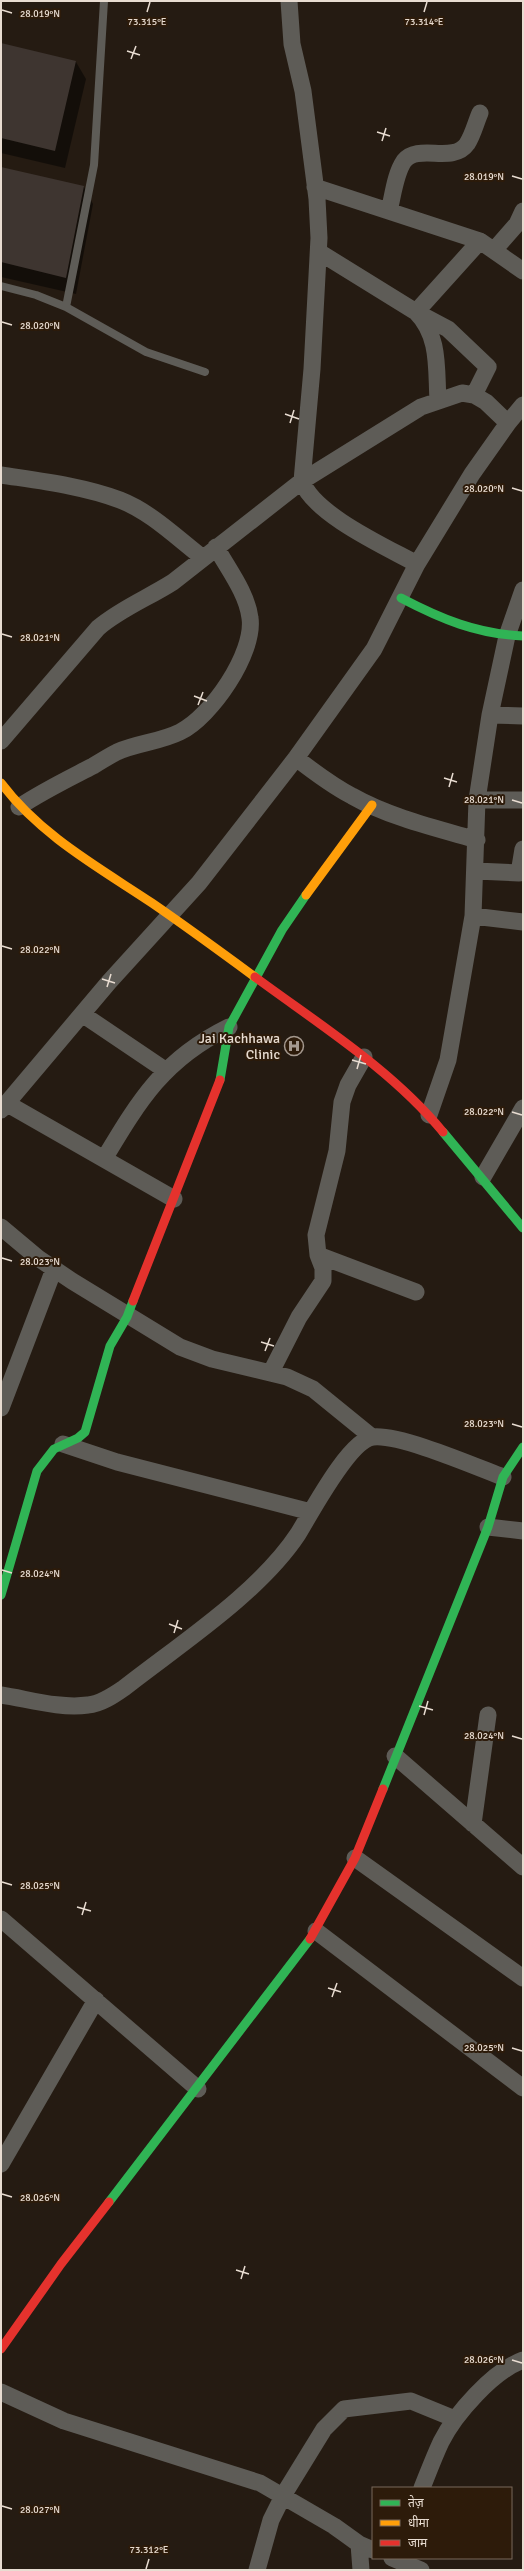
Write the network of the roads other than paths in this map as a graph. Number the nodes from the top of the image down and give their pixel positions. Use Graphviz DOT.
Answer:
graph roads {
  1 [pos="104,1"];
  2 [pos="289,1"];
  3 [pos="480,113"];
  4 [pos="315,186"];
  5 [pos="389,211"];
  6 [pos="523,211"];
  7 [pos="480,241"];
  8 [pos="495,249"];
  9 [pos="319,252"];
  10 [pos="523,271"];
  11 [pos="1,286"];
  12 [pos="66,307"];
  13 [pos="416,312"];
  14 [pos="205,372"];
  15 [pos="474,395"];
  16 [pos="438,400"];
  17 [pos="523,405"];
  18 [pos="508,423"];
  19 [pos="1,475"];
  20 [pos="302,481"];
  21 [pos="216,547"];
  22 [pos="203,558"];
  23 [pos="417,564"];
  24 [pos="523,590"];
  25 [pos="401,598"];
  26 [pos="515,636"];
  27 [pos="490,715"];
  28 [pos="523,716"];
  29 [pos="1,741"];
  30 [pos="296,758"];
  31 [pos="1,783"];
  32 [pos="477,800"];
  33 [pos="523,800"];
  34 [pos="372,805"];
  35 [pos="19,807"];
  36 [pos="477,840"];
  37 [pos="523,849"];
  38 [pos="476,871"];
  39 [pos="521,873"];
  40 [pos="171,916"];
  41 [pos="473,916"];
  42 [pos="523,922"];
  43 [pos="256,975"];
  44 [pos="82,1014"];
  45 [pos="229,1027"];
  46 [pos="364,1057"];
  47 [pos="165,1070"];
  48 [pos="4,1106"];
  49 [pos="522,1112"];
  50 [pos="429,1115"];
  51 [pos="104,1159"];
  52 [pos="482,1177"];
  53 [pos="174,1199"];
  54 [pos="1,1227"];
  55 [pos="523,1228"];
  56 [pos="318,1255"];
  57 [pos="54,1269"];
  58 [pos="416,1292"];
  59 [pos="128,1317"];
  60 [pos="271,1372"];
  61 [pos="1,1408"];
  62 [pos="372,1437"];
  63 [pos="63,1444"];
  64 [pos="523,1447"];
  65 [pos="503,1477"];
  66 [pos="311,1512"];
  67 [pos="488,1527"];
  68 [pos="523,1531"];
  69 [pos="1,1595"];
  70 [pos="1,1695"];
  71 [pos="488,1715"];
  72 [pos="395,1756"];
  73 [pos="473,1824"];
  74 [pos="355,1858"];
  75 [pos="523,1867"];
  76 [pos="1,1919"];
  77 [pos="316,1930"];
  78 [pos="523,1978"];
  79 [pos="96,2000"];
  80 [pos="198,2088"];
  81 [pos="523,2088"];
  82 [pos="7,2140"];
  83 [pos="1,2164"];
  84 [pos="1,2349"];
  85 [pos="523,2360"];
  86 [pos="1,2392"];
  87 [pos="455,2420"];
  88 [pos="422,2487"];
  89 [pos="284,2494"];
  90 [pos="366,2547"];
  91 [pos="394,2559"];
  92 [pos="257,2570"];
  93 [pos="361,2570"];
  94 [pos="421,2570"];
  1 -- 12 [label="lane"];
  2 -- 4 [label="street"];
  3 -- 5 [label="street"];
  4 -- 5 [label="street"];
  4 -- 9 [label="street"];
  5 -- 7 [label="street"];
  6 -- 8 [label="street"];
  7 -- 8 [label="street"];
  7 -- 13 [label="street"];
  8 -- 10 [label="street"];
  9 -- 13 [label="street"];
  9 -- 20 [label="street"];
  11 -- 12 [label="lane"];
  12 -- 14 [label="lane"];
  13 -- 15 [label="street"];
  13 -- 16 [label="street"];
  15 -- 16 [label="street"];
  15 -- 18 [label="street"];
  16 -- 20 [label="street"];
  17 -- 18 [label="street"];
  18 -- 23 [label="street"];
  19 -- 22 [label="street"];
  20 -- 21 [label="street"];
  20 -- 23 [label="street"];
  21 -- 22 [label="street"];
  21 -- 35 [label="street"];
  22 -- 29 [label="street"];
  23 -- 25 [label="street"];
  24 -- 26 [label="street"];
  25 -- 26 [label="street"];
  25 -- 30 [label="street"];
  26 -- 27 [label="street"];
  27 -- 28 [label="street"];
  27 -- 32 [label="street"];
  30 -- 34 [label="street"];
  30 -- 40 [label="street"];
  31 -- 35 [label="street"];
  32 -- 33 [label="street"];
  32 -- 36 [label="street"];
  34 -- 36 [label="street"];
  34 -- 43 [label="street"];
  35 -- 40 [label="street"];
  36 -- 38 [label="street"];
  37 -- 39 [label="street"];
  38 -- 39 [label="street"];
  38 -- 41 [label="street"];
  40 -- 43 [label="street"];
  40 -- 44 [label="street"];
  41 -- 42 [label="street"];
  41 -- 50 [label="street"];
  43 -- 45 [label="street"];
  43 -- 46 [label="street"];
  44 -- 47 [label="street"];
  44 -- 48 [label="street"];
  45 -- 47 [label="street"];
  45 -- 53 [label="street"];
  46 -- 50 [label="street"];
  46 -- 56 [label="street"];
  47 -- 51 [label="street"];
  48 -- 51 [label="street"];
  49 -- 52 [label="street"];
  50 -- 52 [label="street"];
  51 -- 53 [label="street"];
  52 -- 55 [label="street"];
  53 -- 59 [label="street"];
  54 -- 57 [label="street"];
  56 -- 58 [label="street"];
  56 -- 60 [label="street"];
  57 -- 59 [label="street"];
  57 -- 61 [label="street"];
  59 -- 60 [label="street"];
  59 -- 63 [label="street"];
  60 -- 62 [label="street"];
  62 -- 65 [label="street"];
  62 -- 66 [label="street"];
  63 -- 66 [label="street"];
  63 -- 69 [label="street"];
  64 -- 65 [label="street"];
  65 -- 67 [label="street"];
  66 -- 70 [label="street"];
  67 -- 68 [label="street"];
  67 -- 72 [label="street"];
  71 -- 73 [label="street"];
  72 -- 73 [label="street"];
  72 -- 74 [label="street"];
  73 -- 75 [label="street"];
  74 -- 77 [label="street"];
  74 -- 78 [label="street"];
  76 -- 79 [label="street"];
  77 -- 80 [label="street"];
  77 -- 81 [label="street"];
  79 -- 80 [label="street"];
  79 -- 82 [label="street"];
  80 -- 84 [label="street"];
  82 -- 83 [label="street"];
  85 -- 87 [label="street"];
  86 -- 89 [label="street"];
  87 -- 88 [label="street"];
  87 -- 89 [label="street"];
  89 -- 90 [label="street"];
  89 -- 92 [label="street"];
  90 -- 93 [label="street"];
  91 -- 94 [label="street"];
}
